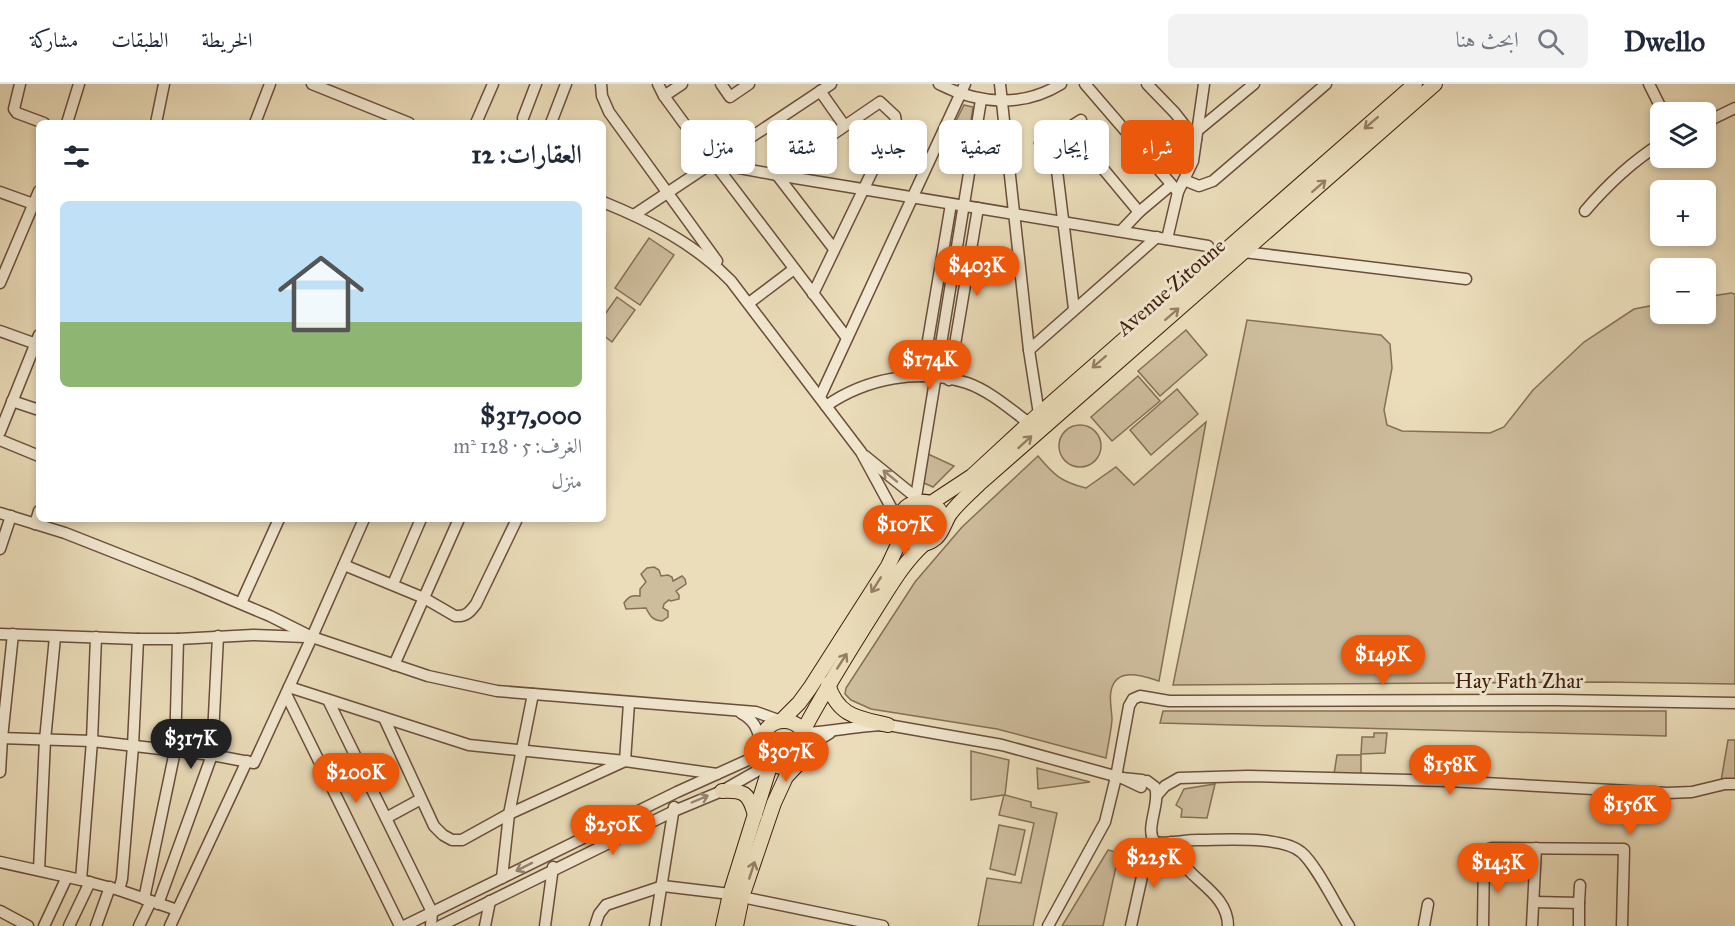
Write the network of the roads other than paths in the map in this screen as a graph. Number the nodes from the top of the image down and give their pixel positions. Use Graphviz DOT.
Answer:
graph roads {
  1 [pos="20,84"];
  2 [pos="79,84"];
  3 [pos="164,84"];
  4 [pos="270,84"];
  5 [pos="312,84"];
  6 [pos="493,84"];
  7 [pos="536,84"];
  8 [pos="566,84"];
  9 [pos="601,84"];
  10 [pos="658,84"];
  11 [pos="682,84"];
  12 [pos="721,84"];
  13 [pos="749,84"];
  14 [pos="831,84"];
  15 [pos="939,84"];
  16 [pos="1000,84"];
  17 [pos="1061,84"];
  18 [pos="1085,84"];
  19 [pos="1147,84"];
  20 [pos="1204,84"];
  21 [pos="1254,84"];
  22 [pos="1326,84"];
  23 [pos="1415,84"];
  24 [pos="1435,84"];
  25 [pos="1649,84"];
  26 [pos="962,89"];
  27 [pos="820,91"];
  28 [pos="664,96"];
  29 [pos="981,100"];
  30 [pos="1002,101"];
  31 [pos="1658,102"];
  32 [pos="1735,108"];
  33 [pos="1716,117"];
  34 [pos="523,118"];
  35 [pos="36,120"];
  36 [pos="68,120"];
  37 [pos="157,120"];
  38 [pos="256,120"];
  39 [pos="402,120"];
  40 [pos="477,120"];
  41 [pos="552,120"];
  42 [pos="682,120"];
  43 [pos="844,125"];
  44 [pos="755,135"];
  45 [pos="1197,135"];
  46 [pos="1650,150"];
  47 [pos="755,171"];
  48 [pos="696,174"];
  49 [pos="721,174"];
  50 [pos="1057,174"];
  51 [pos="1107,174"];
  52 [pos="777,175"];
  53 [pos="1185,180"];
  54 [pos="863,189"];
  55 [pos="1174,189"];
  56 [pos="0,192"];
  57 [pos="668,193"];
  58 [pos="914,197"];
  59 [pos="951,204"];
  60 [pos="36,205"];
  61 [pos="965,206"];
  62 [pos="606,208"];
  63 [pos="978,208"];
  64 [pos="1586,211"];
  65 [pos="1139,212"];
  66 [pos="1014,214"];
  67 [pos="634,215"];
  68 [pos="1063,222"];
  69 [pos="1121,231"];
  70 [pos="1162,238"];
  71 [pos="1208,246"];
  72 [pos="834,249"];
  73 [pos="1244,252"];
  74 [pos="794,269"];
  75 [pos="1466,279"];
  76 [pos="731,281"];
  77 [pos="0,283"];
  78 [pos="813,294"];
  79 [pos="749,303"];
  80 [pos="1074,309"];
  81 [pos="0,331"];
  82 [pos="847,338"];
  83 [pos="36,340"];
  84 [pos="36,346"];
  85 [pos="1029,350"];
  86 [pos="922,376"];
  87 [pos="936,378"];
  88 [pos="949,380"];
  89 [pos="12,401"];
  90 [pos="823,402"];
  91 [pos="36,410"];
  92 [pos="3,417"];
  93 [pos="1034,418"];
  94 [pos="0,432"];
  95 [pos="0,440"];
  96 [pos="861,452"];
  97 [pos="36,455"];
  98 [pos="922,500"];
  99 [pos="5,514"];
  100 [pos="36,521"];
  101 [pos="278,522"];
  102 [pos="363,522"];
  103 [pos="420,522"];
  104 [pos="458,522"];
  105 [pos="516,522"];
  106 [pos="35,524"];
  107 [pos="901,528"];
  108 [pos="942,529"];
  109 [pos="924,544"];
  110 [pos="0,549"];
  111 [pos="344,565"];
  112 [pos="393,584"];
  113 [pos="424,598"];
  114 [pos="241,603"];
  115 [pos="0,634"];
  116 [pos="14,634"];
  117 [pos="218,636"];
  118 [pos="55,637"];
  119 [pos="96,637"];
  120 [pos="312,638"];
  121 [pos="138,639"];
  122 [pos="178,639"];
  123 [pos="394,664"];
  124 [pos="828,684"];
  125 [pos="288,691"];
  126 [pos="533,694"];
  127 [pos="328,700"];
  128 [pos="629,703"];
  129 [pos="1735,703"];
  130 [pos="738,711"];
  131 [pos="384,718"];
  132 [pos="781,721"];
  133 [pos="888,725"];
  134 [pos="804,732"];
  135 [pos="833,732"];
  136 [pos="1,738"];
  137 [pos="45,740"];
  138 [pos="92,741"];
  139 [pos="761,743"];
  140 [pos="133,746"];
  141 [pos="521,750"];
  142 [pos="175,751"];
  143 [pos="212,755"];
  144 [pos="802,758"];
  145 [pos="247,761"];
  146 [pos="625,761"];
  147 [pos="771,763"];
  148 [pos="0,772"];
  149 [pos="717,774"];
  150 [pos="1119,778"];
  151 [pos="1735,784"];
  152 [pos="722,791"];
  153 [pos="677,792"];
  154 [pos="1158,795"];
  155 [pos="421,799"];
  156 [pos="674,810"];
  157 [pos="509,814"];
  158 [pos="755,815"];
  159 [pos="386,819"];
  160 [pos="1155,842"];
  161 [pos="1171,842"];
  162 [pos="1536,848"];
  163 [pos="552,853"];
  164 [pos="1,865"];
  165 [pos="39,870"];
  166 [pos="553,870"];
  167 [pos="67,877"];
  168 [pos="502,878"];
  169 [pos="86,881"];
  170 [pos="1580,885"];
  171 [pos="663,886"];
  172 [pos="114,889"];
  173 [pos="736,896"];
  174 [pos="151,901"];
  175 [pos="490,901"];
  176 [pos="1534,902"];
  177 [pos="1579,903"];
  178 [pos="1428,904"];
  179 [pos="177,910"];
  180 [pos="0,911"];
  181 [pos="432,912"];
  182 [pos="876,925"];
  183 [pos="28,926"];
  184 [pos="45,926"];
  185 [pos="69,926"];
  186 [pos="96,926"];
  187 [pos="140,926"];
  188 [pos="170,926"];
  189 [pos="402,926"];
  190 [pos="431,926"];
  191 [pos="440,926"];
  192 [pos="485,926"];
  193 [pos="545,926"];
  194 [pos="595,926"];
  195 [pos="655,926"];
  196 [pos="723,926"];
  197 [pos="736,926"];
  198 [pos="1048,926"];
  199 [pos="1131,926"];
  200 [pos="1228,926"];
  201 [pos="1348,926"];
  202 [pos="1424,926"];
  203 [pos="1483,926"];
  204 [pos="1532,926"];
  205 [pos="1579,926"];
  206 [pos="1622,926"];
  1 -- 35 [label="street"];
  2 -- 36 [label="street"];
  3 -- 37 [label="street"];
  4 -- 38 [label="street"];
  5 -- 39 [label="street"];
  6 -- 40 [label="street"];
  7 -- 34 [label="street"];
  8 -- 41 [label="street"];
  9 -- 57 [label="street"];
  10 -- 28 [label="street"];
  11 -- 28 [label="street"];
  12 -- 13 [label="street"];
  14 -- 27 [label="street"];
  15 -- 26 [label="street"];
  16 -- 30 [label="street"];
  17 -- 30 [label="street"];
  18 -- 55 [label="street"];
  19 -- 45 [label="street"];
  20 -- 45 [label="street"];
  21 -- 45 [label="street"];
  22 -- 53 [label="street"];
  23 -- 93 [label="main road, Avenue Zitoune, one-way"];
  73 -- 24 [label="main road, Avenue Zitoune, one-way"];
  25 -- 31 [label="street"];
  26 -- 29 [label="street"];
  26 -- 58 [label="street"];
  27 -- 43 [label="street"];
  27 -- 44 [label="street"];
  28 -- 42 [label="street"];
  29 -- 30 [label="street"];
  29 -- 61 [label="street"];
  30 -- 66 [label="street"];
  32 -- 33 [label="street"];
  43 -- 52 [label="street"];
  43 -- 54 [label="street"];
  45 -- 53 [label="street"];
  46 -- 64 [label="street"];
  47 -- 52 [label="street"];
  48 -- 57 [label="street"];
  49 -- 74 [label="street"];
  50 -- 68 [label="street"];
  51 -- 65 [label="street"];
  52 -- 54 [label="street"];
  52 -- 72 [label="street"];
  53 -- 55 [label="street"];
  54 -- 58 [label="street"];
  54 -- 72 [label="street"];
  55 -- 65 [label="street"];
  55 -- 70 [label="street"];
  56 -- 60 [label="street"];
  57 -- 67 [label="street"];
  57 -- 76 [label="street"];
  58 -- 59 [label="street"];
  58 -- 82 [label="street"];
  59 -- 61 [label="street"];
  59 -- 86 [label="street"];
  60 -- 77 [label="street"];
  61 -- 63 [label="street"];
  61 -- 87 [label="street"];
  62 -- 67 [label="street"];
  63 -- 66 [label="street"];
  63 -- 88 [label="street"];
  65 -- 69 [label="street"];
  66 -- 68 [label="street"];
  66 -- 85 [label="street"];
  67 -- 76 [label="street"];
  68 -- 69 [label="street"];
  68 -- 80 [label="street"];
  69 -- 70 [label="street"];
  70 -- 71 [label="street"];
  70 -- 80 [label="street"];
  72 -- 78 [label="street"];
  73 -- 75 [label="street"];
  108 -- 73 [label="main road, Avenue Zitoune, one-way"];
  74 -- 78 [label="street"];
  74 -- 79 [label="street"];
  76 -- 79 [label="street"];
  78 -- 82 [label="street"];
  79 -- 90 [label="street"];
  80 -- 85 [label="street"];
  81 -- 83 [label="street"];
  82 -- 90 [label="street"];
  84 -- 89 [label="street"];
  85 -- 93 [label="street"];
  86 -- 87 [label="street"];
  86 -- 90 [label="street"];
  87 -- 88 [label="street"];
  87 -- 98 [label="street"];
  88 -- 93 [label="street"];
  89 -- 91 [label="street"];
  89 -- 92 [label="street"];
  90 -- 96 [label="street"];
  92 -- 94 [label="street"];
  93 -- 98 [label="main road, Avenue Zitoune"];
  95 -- 97 [label="street"];
  98 -- 96 [label="street, one-way"];
  96 -- 107 [label="street"];
  98 -- 107 [label="main road"];
  98 -- 108 [label="main road"];
  99 -- 106 [label="street"];
  99 -- 110 [label="street"];
  100 -- 106 [label="street"];
  101 -- 114 [label="street"];
  102 -- 111 [label="street"];
  103 -- 112 [label="street"];
  104 -- 113 [label="street"];
  105 -- 113 [label="street"];
  106 -- 114 [label="street"];
  107 -- 109 [label="main road"];
  107 -- 132 [label="main road, one-way"];
  108 -- 109 [label="main road"];
  124 -- 109 [label="main road, one-way"];
  111 -- 112 [label="street"];
  111 -- 120 [label="street"];
  112 -- 113 [label="street"];
  113 -- 123 [label="street"];
  114 -- 120 [label="street"];
  115 -- 116 [label="street"];
  116 -- 118 [label="street"];
  116 -- 136 [label="street"];
  117 -- 120 [label="street"];
  117 -- 122 [label="street"];
  117 -- 143 [label="street"];
  118 -- 119 [label="street"];
  118 -- 137 [label="street"];
  119 -- 121 [label="street"];
  119 -- 138 [label="street"];
  120 -- 123 [label="street"];
  120 -- 125 [label="street"];
  121 -- 122 [label="street"];
  121 -- 140 [label="street"];
  122 -- 142 [label="street"];
  123 -- 126 [label="street"];
  124 -- 133 [label="main road"];
  124 -- 134 [label="main road"];
  125 -- 127 [label="street"];
  125 -- 145 [label="street"];
  125 -- 189 [label="street"];
  126 -- 128 [label="street"];
  126 -- 141 [label="street"];
  127 -- 131 [label="street"];
  127 -- 159 [label="street"];
  128 -- 130 [label="street"];
  128 -- 146 [label="street"];
  129 -- 150 [label="street, Hay Fath Zhar"];
  130 -- 132 [label="street"];
  130 -- 139 [label="street"];
  131 -- 141 [label="street"];
  131 -- 155 [label="street"];
  132 -- 134 [label="main road"];
  132 -- 139 [label="main road"];
  133 -- 135 [label="street"];
  133 -- 150 [label="street"];
  134 -- 135 [label="street"];
  134 -- 144 [label="main road"];
  135 -- 144 [label="street"];
  136 -- 137 [label="street"];
  136 -- 148 [label="street"];
  137 -- 138 [label="street"];
  137 -- 165 [label="street"];
  138 -- 140 [label="street"];
  138 -- 169 [label="street"];
  139 -- 147 [label="main road"];
  139 -- 149 [label="street"];
  140 -- 142 [label="street"];
  140 -- 172 [label="street"];
  141 -- 146 [label="street"];
  141 -- 157 [label="street"];
  142 -- 143 [label="street"];
  142 -- 174 [label="street"];
  143 -- 145 [label="street"];
  143 -- 174 [label="street"];
  144 -- 147 [label="main road"];
  173 -- 144 [label="main road, one-way"];
  145 -- 179 [label="street"];
  146 -- 149 [label="street"];
  146 -- 157 [label="street"];
  147 -- 152 [label="street"];
  147 -- 158 [label="main road"];
  149 -- 153 [label="street"];
  150 -- 154 [label="street"];
  150 -- 198 [label="street"];
  151 -- 154 [label="street"];
  156 -- 152 [label="street, one-way"];
  152 -- 158 [label="main road"];
  153 -- 156 [label="street"];
  153 -- 163 [label="street"];
  154 -- 160 [label="street"];
  155 -- 157 [label="street"];
  155 -- 159 [label="street"];
  156 -- 166 [label="street"];
  156 -- 171 [label="street"];
  157 -- 168 [label="street"];
  158 -- 173 [label="main road"];
  159 -- 181 [label="street"];
  160 -- 161 [label="street"];
  160 -- 199 [label="street"];
  161 -- 200 [label="street"];
  161 -- 201 [label="street"];
  162 -- 176 [label="street"];
  162 -- 203 [label="street"];
  162 -- 206 [label="street"];
  163 -- 166 [label="street"];
  163 -- 168 [label="street, one-way"];
  164 -- 165 [label="street"];
  165 -- 167 [label="street"];
  166 -- 175 [label="street"];
  166 -- 193 [label="street"];
  167 -- 169 [label="street"];
  167 -- 184 [label="street"];
  168 -- 181 [label="street"];
  169 -- 172 [label="street"];
  169 -- 185 [label="street"];
  170 -- 177 [label="street"];
  171 -- 173 [label="street"];
  171 -- 194 [label="street"];
  171 -- 195 [label="street"];
  172 -- 174 [label="street"];
  172 -- 186 [label="street"];
  173 -- 182 [label="street"];
  173 -- 196 [label="main road"];
  173 -- 197 [label="main road"];
  174 -- 179 [label="street"];
  174 -- 187 [label="street"];
  175 -- 191 [label="street"];
  175 -- 192 [label="street"];
  176 -- 177 [label="street"];
  176 -- 204 [label="street"];
  177 -- 205 [label="street"];
  178 -- 202 [label="street"];
  179 -- 188 [label="street"];
  180 -- 183 [label="street"];
  181 -- 189 [label="street"];
  181 -- 190 [label="street"];
}
